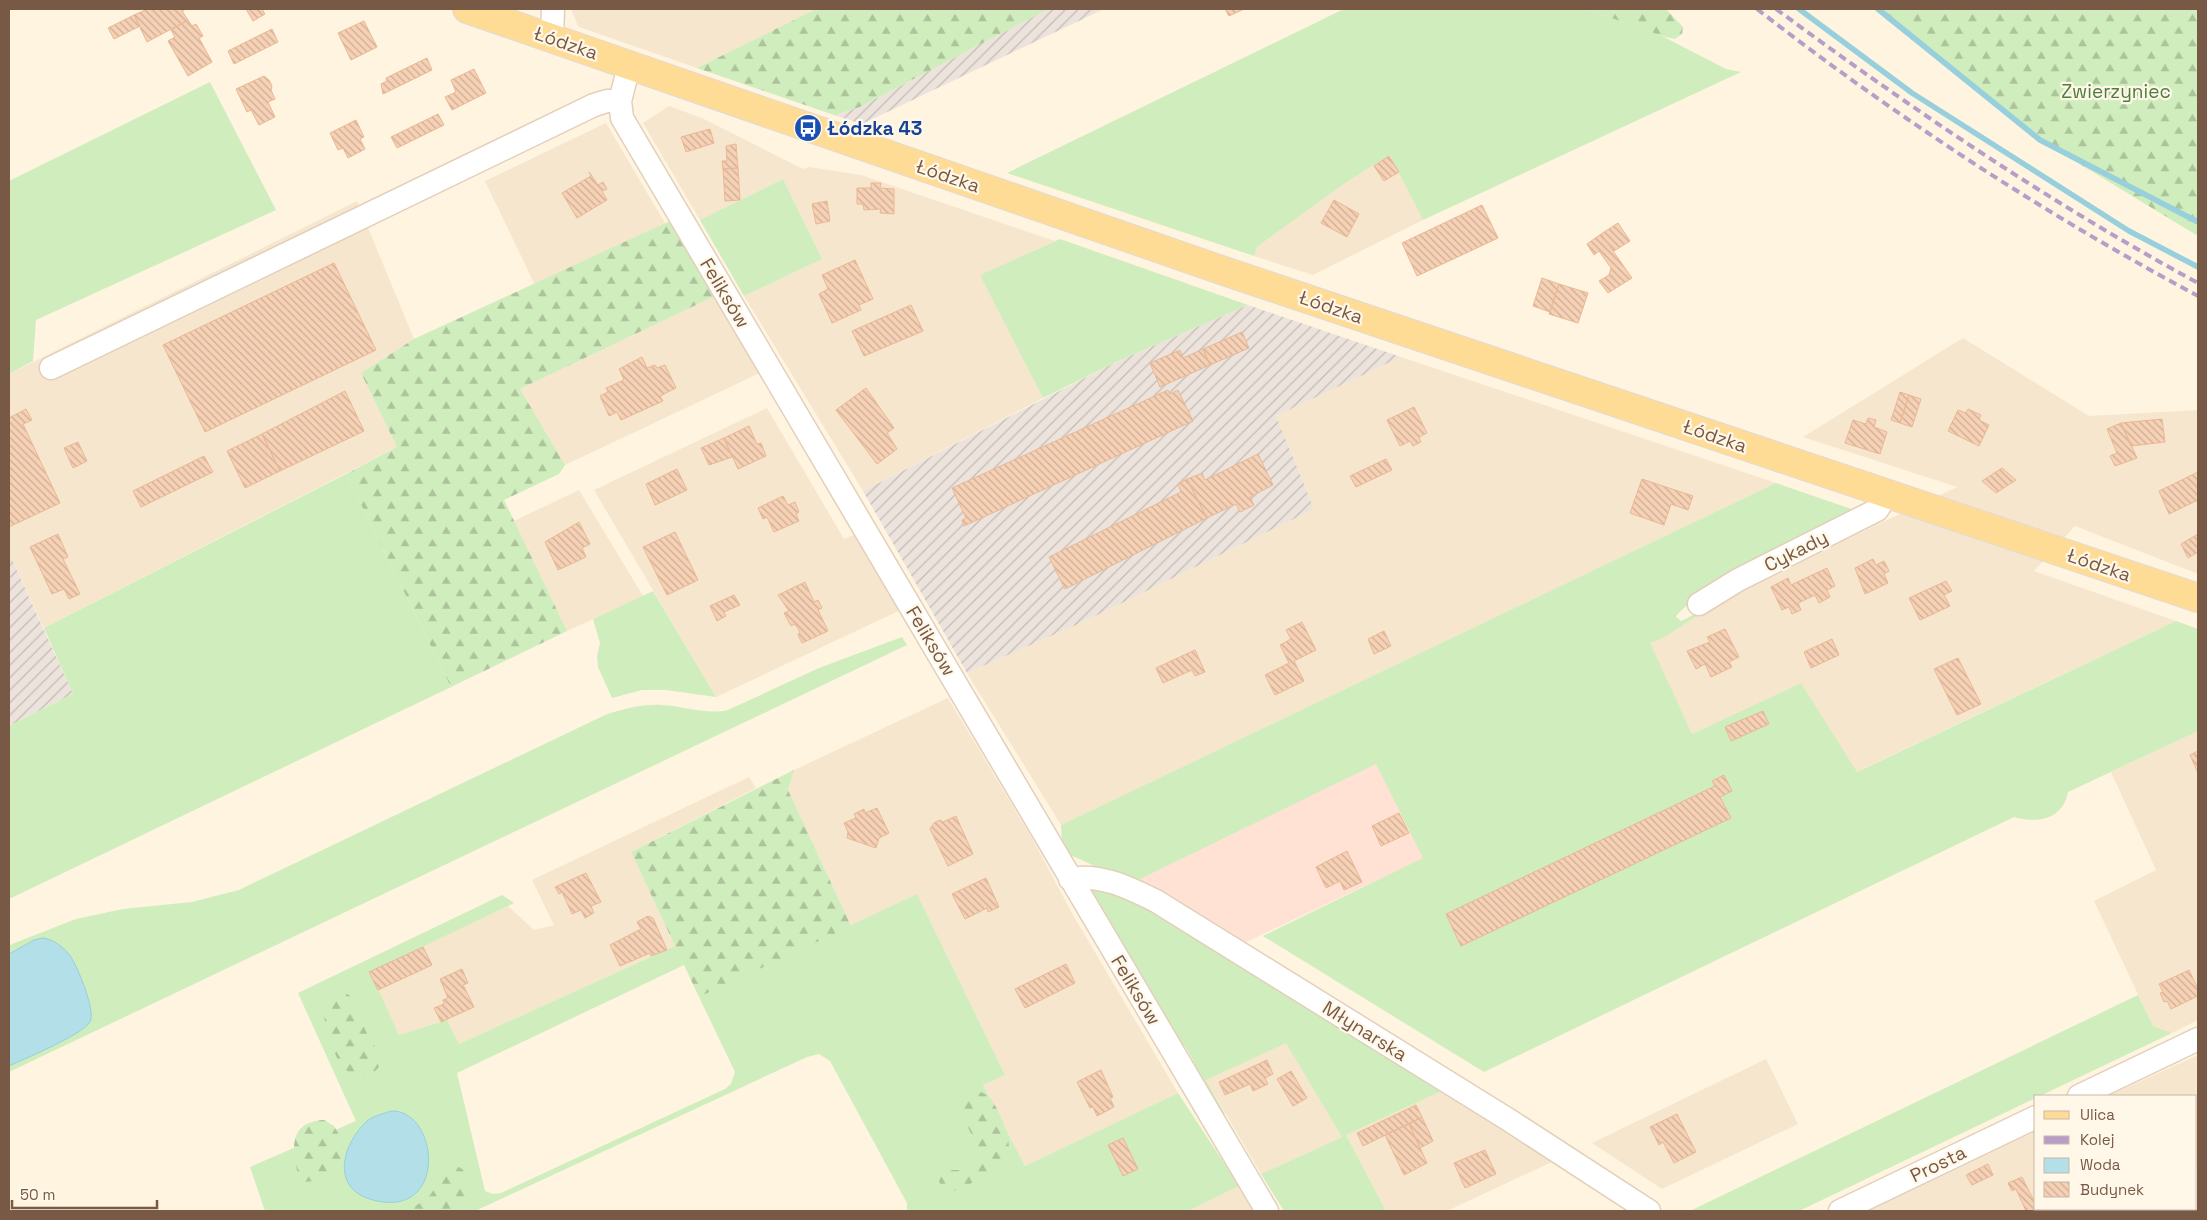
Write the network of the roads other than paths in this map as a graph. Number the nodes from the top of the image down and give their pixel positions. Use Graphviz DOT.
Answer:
graph roads {
  1 [pos="467,9"];
  2 [pos="553,9"];
  3 [pos="552,38"];
  4 [pos="629,66"];
  5 [pos="620,101"];
  6 [pos="51,368"];
  7 [pos="1888,494"];
  8 [pos="2198,598"];
  9 [pos="1699,604"];
  10 [pos="1070,879"];
  11 [pos="2198,1039"];
  12 [pos="2081,1095"];
  13 [pos="2034,1118"];
  14 [pos="1267,1211"];
  15 [pos="1649,1211"];
  16 [pos="1840,1211"];
  1 -- 3 [label="main road, Łódzka"];
  2 -- 3 [label="street"];
  3 -- 4 [label="main road, Łódzka"];
  4 -- 5 [label="street, Feliksów"];
  4 -- 7 [label="main road, Łódzka"];
  5 -- 6 [label="street"];
  5 -- 10 [label="street, Feliksów"];
  7 -- 8 [label="main road, Łódzka"];
  7 -- 9 [label="street, Cykady"];
  10 -- 14 [label="street, Feliksów"];
  10 -- 15 [label="street, Młynarska"];
  11 -- 12 [label="street"];
  13 -- 16 [label="street, Prosta"];
}
